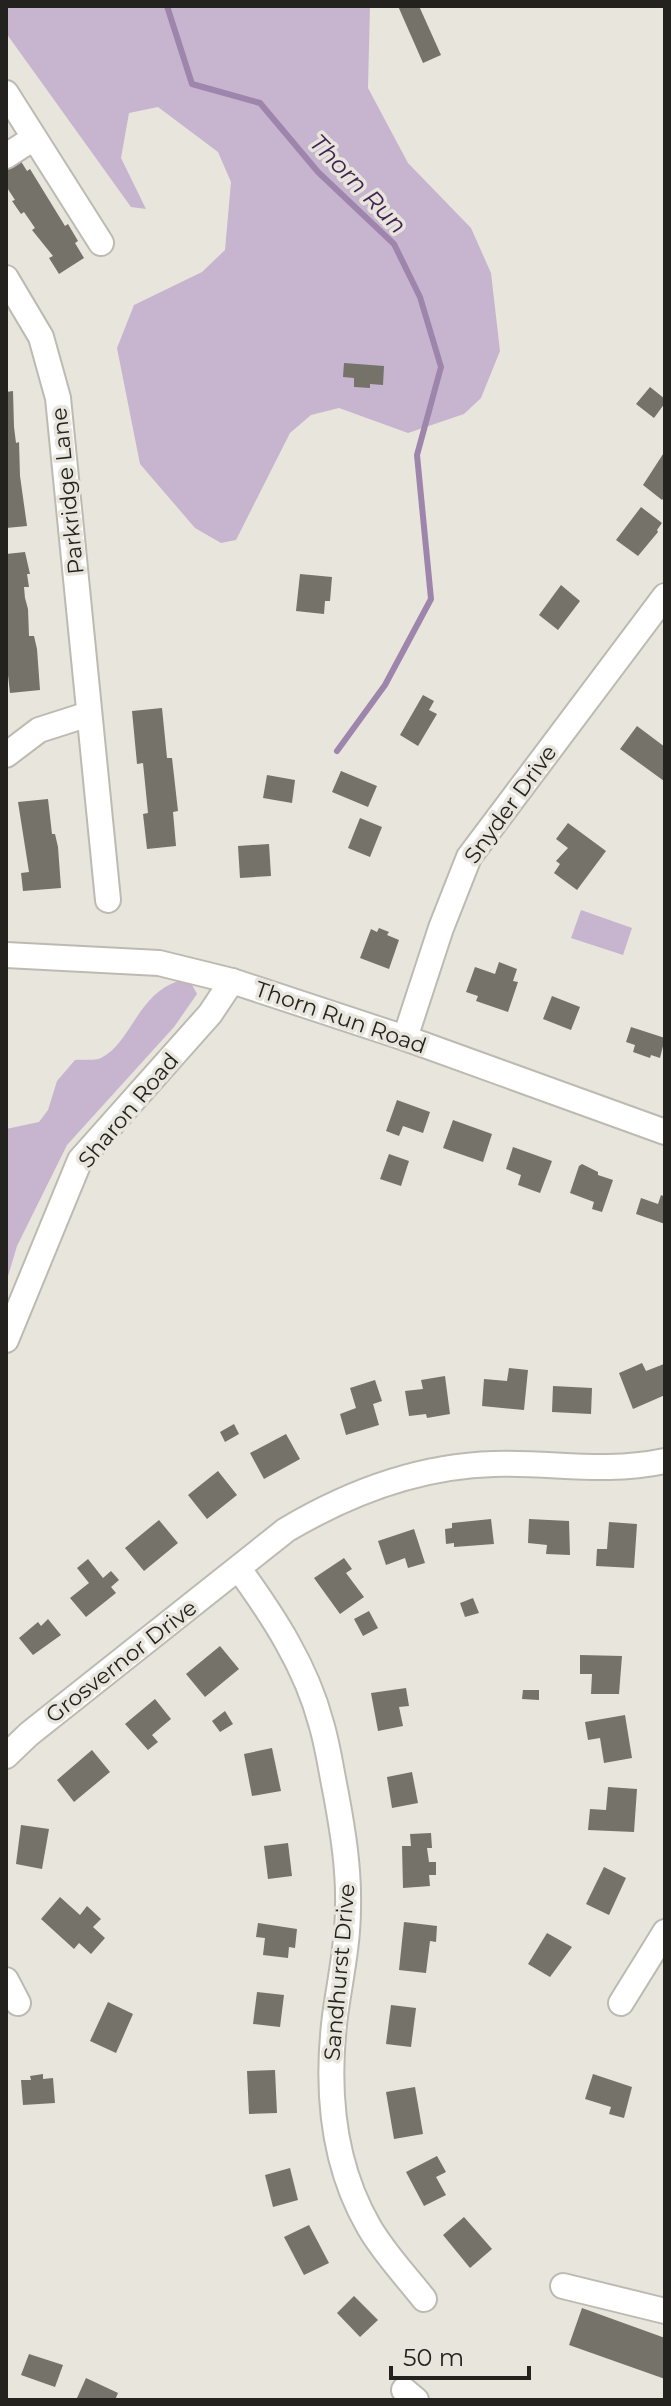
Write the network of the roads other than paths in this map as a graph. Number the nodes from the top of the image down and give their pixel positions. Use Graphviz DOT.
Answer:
graph roads {
  1 [pos="6,93"];
  2 [pos="34,138"];
  3 [pos="6,156"];
  4 [pos="101,243"];
  5 [pos="6,278"];
  6 [pos="665,596"];
  7 [pos="89,714"];
  8 [pos="6,755"];
  9 [pos="108,900"];
  10 [pos="6,955"];
  11 [pos="232,981"];
  12 [pos="405,1038"];
  13 [pos="665,1132"];
  14 [pos="6,1340"];
  15 [pos="665,1461"];
  16 [pos="239,1569"];
  17 [pos="6,1756"];
  18 [pos="665,1932"];
  19 [pos="6,1980"];
  20 [pos="18,2003"];
  21 [pos="621,2003"];
  22 [pos="563,2286"];
  23 [pos="424,2299"];
  24 [pos="665,2311"];
  1 -- 2 [label="street"];
  2 -- 3 [label="street"];
  2 -- 4 [label="street"];
  5 -- 7 [label="street, Parkridge Lane"];
  6 -- 12 [label="street, Snyder Drive"];
  7 -- 8 [label="street"];
  7 -- 9 [label="street, Parkridge Lane"];
  10 -- 11 [label="street, Thorn Run Road"];
  11 -- 12 [label="street, Thorn Run Road"];
  11 -- 14 [label="street, Sharon Road"];
  12 -- 13 [label="street, Thorn Run Road"];
  15 -- 16 [label="street"];
  16 -- 17 [label="street, Grosvernor Drive"];
  16 -- 23 [label="street, Sandhurst Drive"];
  18 -- 21 [label="street"];
  19 -- 20 [label="street"];
  22 -- 24 [label="street"];
}
